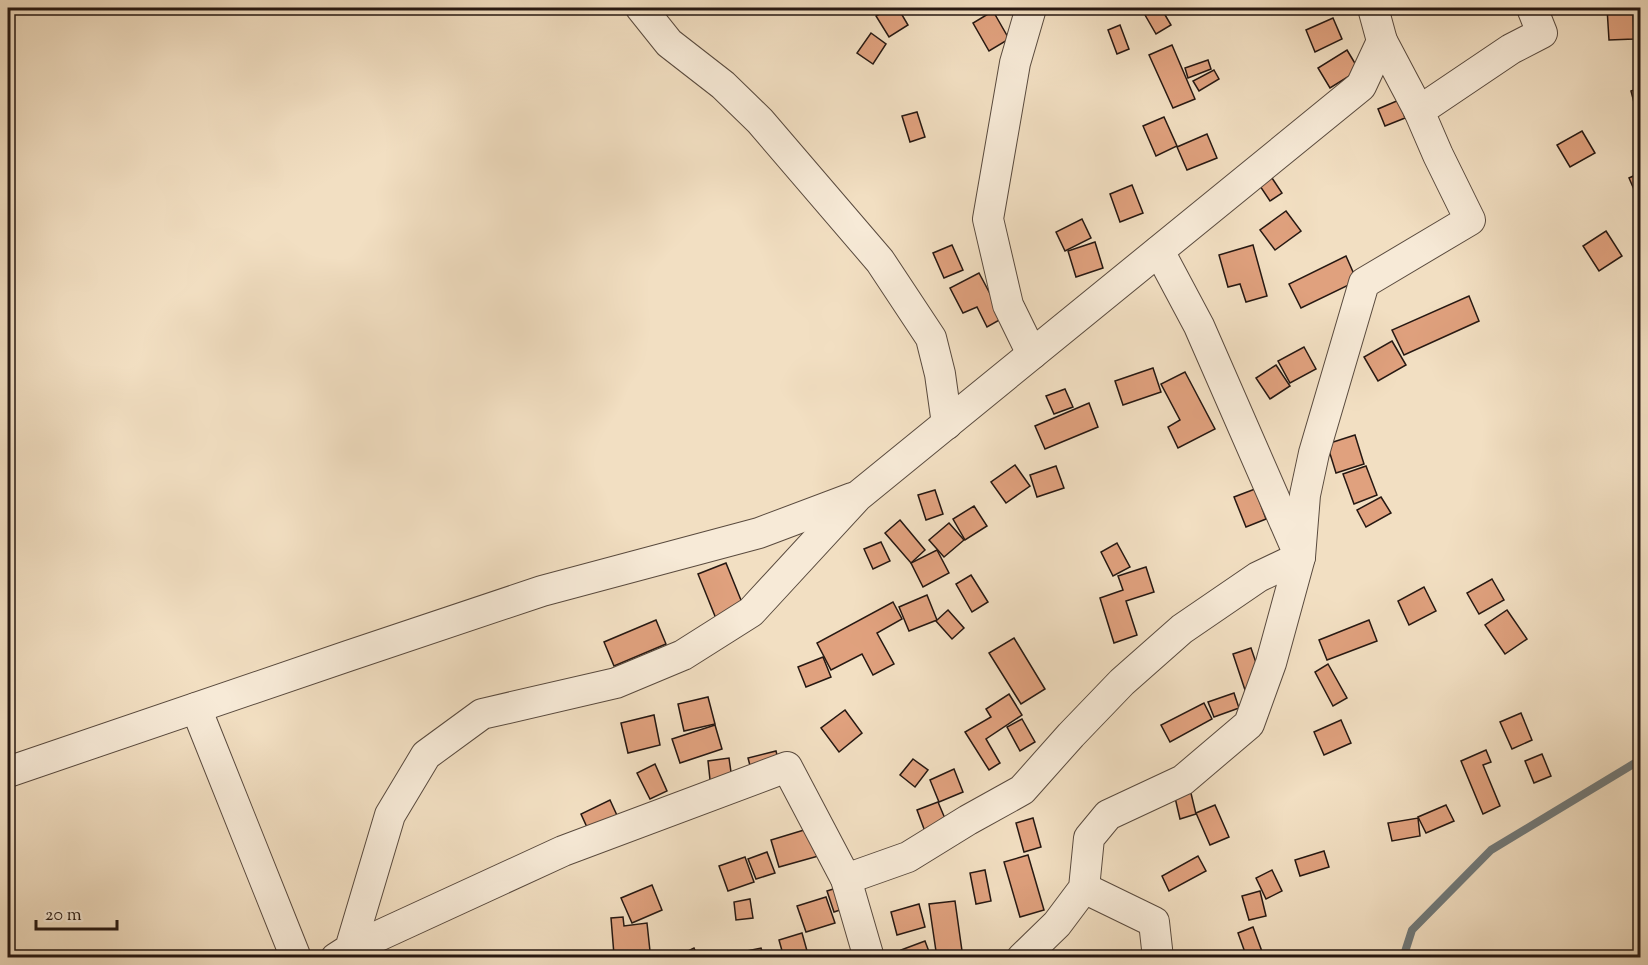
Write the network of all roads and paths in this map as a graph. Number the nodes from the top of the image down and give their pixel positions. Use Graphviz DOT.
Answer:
graph roads {
  1 [pos="641,8"];
  2 [pos="1031,8"];
  3 [pos="1373,8"];
  4 [pos="1532,8"];
  5 [pos="1382,41"];
  6 [pos="1419,111"];
  7 [pos="1159,251"];
  8 [pos="1032,354"];
  9 [pos="947,424"];
  10 [pos="858,496"];
  11 [pos="1300,557"];
  12 [pos="196,708"];
  13 [pos="8,772"];
  14 [pos="846,879"];
  15 [pos="1084,888"];
  16 [pos="343,953"];
  17 [pos="296,957"];
  18 [pos="869,957"];
  19 [pos="1022,957"];
  20 [pos="1158,957"];
  1 -- 9 [label="street"];
  2 -- 8 [label="street"];
  3 -- 5 [label="street"];
  4 -- 6 [label="street"];
  5 -- 6 [label="street"];
  5 -- 7 [label="street"];
  6 -- 11 [label="street"];
  7 -- 8 [label="street"];
  7 -- 11 [label="street"];
  8 -- 9 [label="street"];
  9 -- 10 [label="street"];
  10 -- 12 [label="street"];
  10 -- 16 [label="street"];
  11 -- 14 [label="street"];
  11 -- 15 [label="street"];
  12 -- 13 [label="street"];
  12 -- 17 [label="street"];
  14 -- 16 [label="street"];
  14 -- 18 [label="street"];
  15 -- 19 [label="street"];
  15 -- 20 [label="street"];
}
